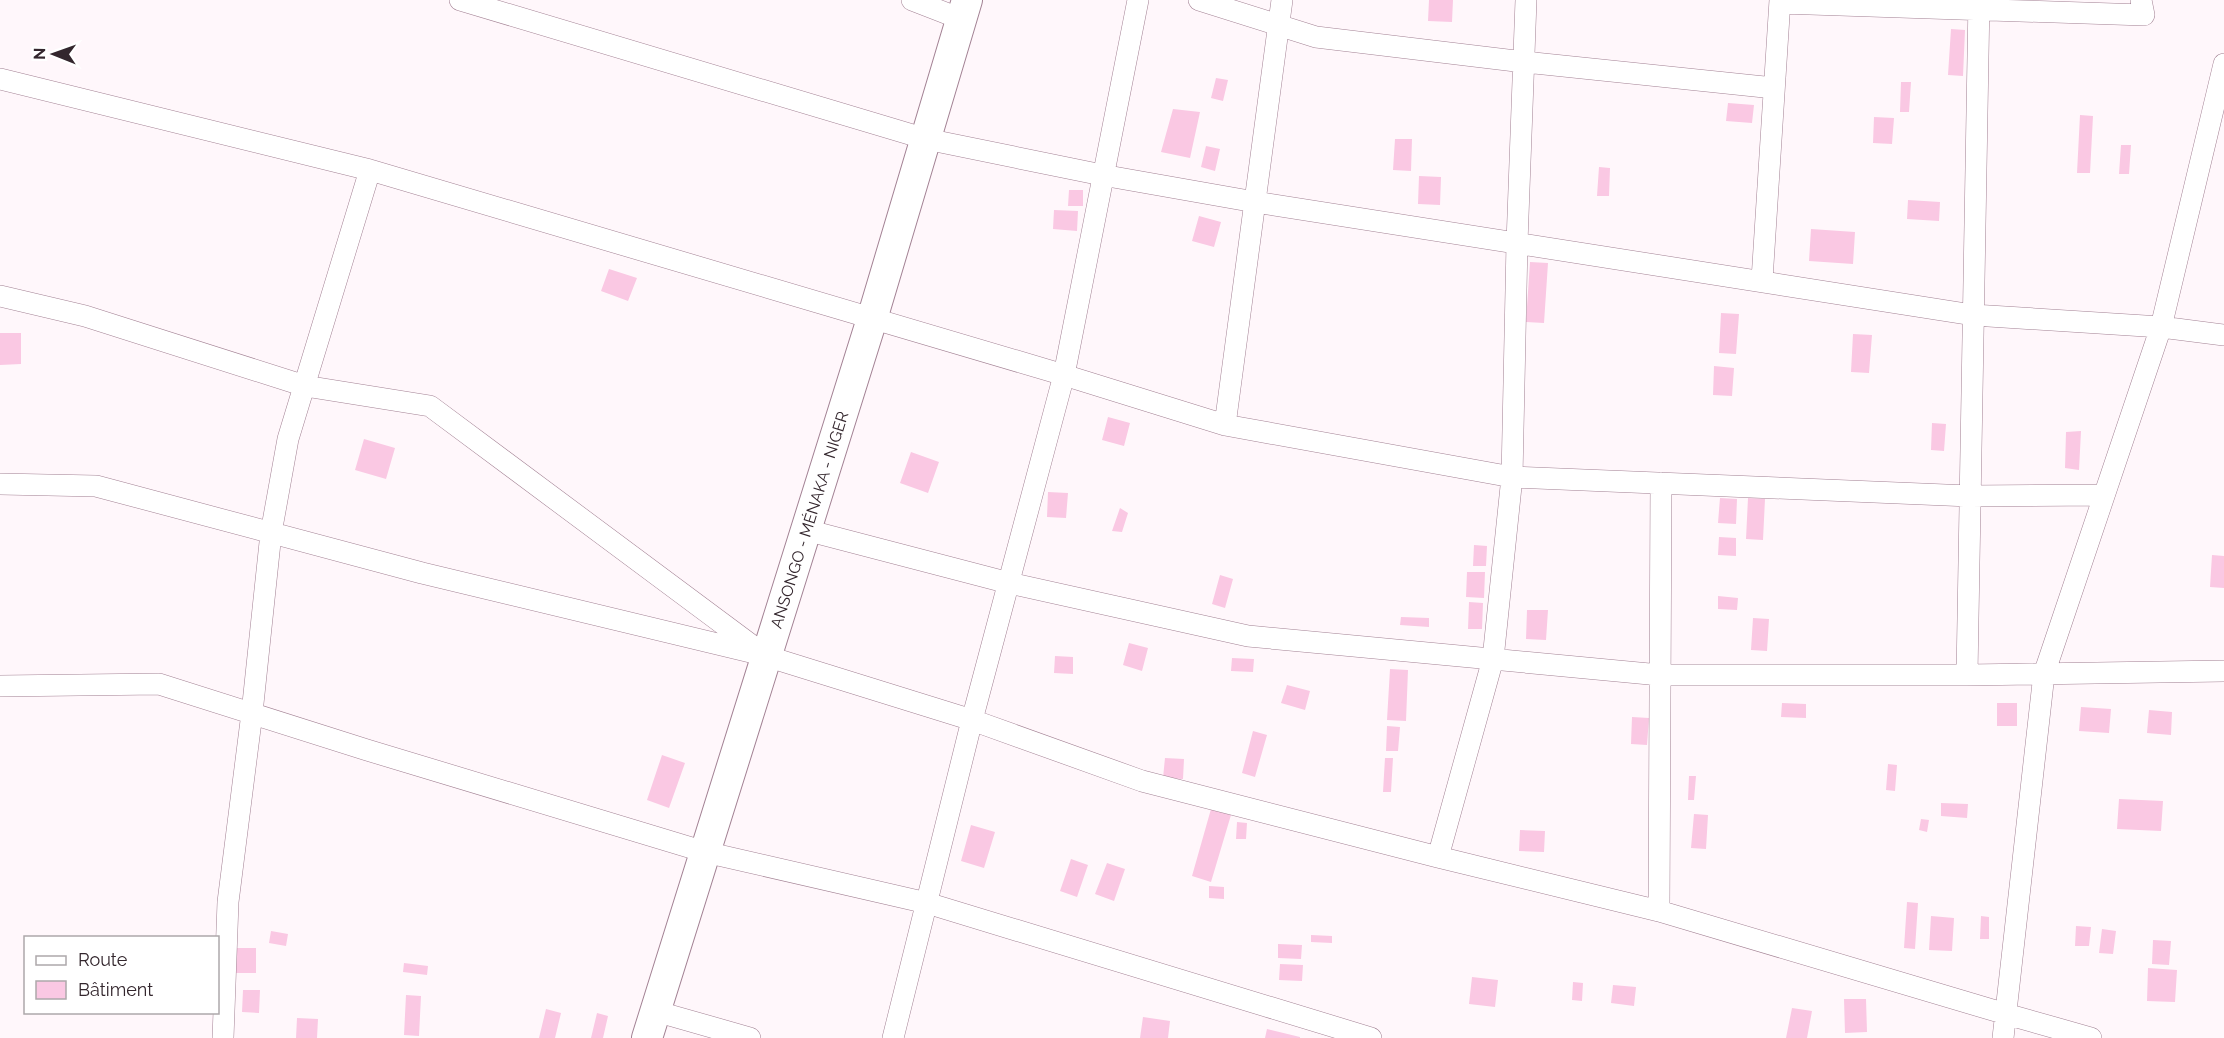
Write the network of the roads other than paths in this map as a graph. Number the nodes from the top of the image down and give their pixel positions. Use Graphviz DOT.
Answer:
graph roads {
  1 [pos="460,0"];
  2 [pos="912,0"];
  3 [pos="1138,0"];
  4 [pos="1199,0"];
  5 [pos="1282,0"];
  6 [pos="1526,0"];
  7 [pos="2141,0"];
  8 [pos="1780,2"];
  9 [pos="1978,5"];
  10 [pos="964,9"];
  11 [pos="1279,25"];
  12 [pos="1524,62"];
  13 [pos="2224,64"];
  14 [pos="0,80"];
  15 [pos="1774,88"];
  16 [pos="926,139"];
  17 [pos="370,170"];
  18 [pos="1102,175"];
  19 [pos="1255,202"];
  20 [pos="1517,243"];
  21 [pos="1762,280"];
  22 [pos="0,296"];
  23 [pos="1973,315"];
  24 [pos="873,319"];
  25 [pos="2161,327"];
  26 [pos="2224,335"];
  27 [pos="1064,375"];
  28 [pos="306,386"];
  29 [pos="1225,425"];
  30 [pos="1512,477"];
  31 [pos="1661,483"];
  32 [pos="0,484"];
  33 [pos="2104,495"];
  34 [pos="1970,496"];
  35 [pos="806,530"];
  36 [pos="271,533"];
  37 [pos="1009,583"];
  38 [pos="766,656"];
  39 [pos="1493,659"];
  40 [pos="2224,671"];
  41 [pos="2044,674"];
  42 [pos="1660,675"];
  43 [pos="1967,675"];
  44 [pos="0,686"];
  45 [pos="252,713"];
  46 [pos="972,720"];
  47 [pos="705,852"];
  48 [pos="1438,857"];
  49 [pos="927,903"];
  50 [pos="1659,910"];
  51 [pos="2006,1014"];
  52 [pos="651,1025"];
  53 [pos="223,1038"];
  54 [pos="750,1038"];
  55 [pos="893,1038"];
  56 [pos="1371,1038"];
  57 [pos="2003,1038"];
  58 [pos="2091,1038"];
  1 -- 16 [label="street"];
  2 -- 10 [label="street"];
  3 -- 18 [label="street"];
  4 -- 11 [label="street"];
  5 -- 11 [label="street"];
  6 -- 12 [label="street"];
  7 -- 9 [label="street"];
  8 -- 9 [label="street"];
  8 -- 15 [label="street"];
  9 -- 23 [label="street"];
  10 -- 16 [label="main road, ANSONGO - MÉNAKA - NIGER"];
  11 -- 12 [label="street"];
  11 -- 19 [label="street"];
  12 -- 15 [label="street"];
  12 -- 20 [label="street"];
  13 -- 25 [label="street"];
  14 -- 17 [label="street"];
  15 -- 21 [label="street"];
  16 -- 18 [label="street"];
  16 -- 24 [label="main road, ANSONGO - MÉNAKA - NIGER"];
  17 -- 24 [label="street"];
  17 -- 28 [label="street"];
  18 -- 19 [label="street"];
  18 -- 27 [label="street"];
  19 -- 20 [label="street"];
  19 -- 29 [label="street"];
  20 -- 21 [label="street"];
  20 -- 30 [label="street"];
  21 -- 23 [label="street"];
  22 -- 28 [label="street"];
  23 -- 25 [label="street"];
  23 -- 34 [label="street"];
  24 -- 27 [label="street"];
  24 -- 35 [label="main road, ANSONGO - MÉNAKA - NIGER"];
  25 -- 26 [label="street"];
  25 -- 33 [label="street"];
  27 -- 29 [label="street"];
  27 -- 37 [label="street"];
  28 -- 36 [label="street"];
  28 -- 38 [label="street"];
  29 -- 30 [label="street"];
  30 -- 31 [label="street"];
  30 -- 39 [label="street"];
  31 -- 34 [label="street"];
  31 -- 42 [label="street"];
  32 -- 36 [label="street"];
  33 -- 34 [label="street"];
  33 -- 41 [label="street"];
  34 -- 43 [label="street"];
  35 -- 37 [label="street"];
  35 -- 38 [label="main road, ANSONGO - MÉNAKA - NIGER"];
  36 -- 38 [label="street"];
  36 -- 45 [label="street"];
  37 -- 39 [label="street"];
  37 -- 46 [label="street"];
  38 -- 46 [label="street"];
  38 -- 47 [label="main road, ANSONGO - MÉNAKA - NIGER"];
  39 -- 42 [label="street"];
  39 -- 48 [label="street"];
  40 -- 41 [label="street"];
  41 -- 43 [label="street"];
  41 -- 51 [label="street"];
  42 -- 43 [label="street"];
  42 -- 50 [label="street"];
  44 -- 45 [label="street"];
  45 -- 47 [label="street"];
  45 -- 53 [label="street"];
  46 -- 48 [label="street"];
  46 -- 49 [label="street"];
  47 -- 49 [label="street"];
  47 -- 52 [label="main road, ANSONGO - MÉNAKA - NIGER"];
  48 -- 50 [label="street"];
  49 -- 55 [label="street"];
  49 -- 56 [label="street"];
  50 -- 51 [label="street"];
  51 -- 57 [label="street"];
  51 -- 58 [label="street"];
  52 -- 54 [label="street"];
}
